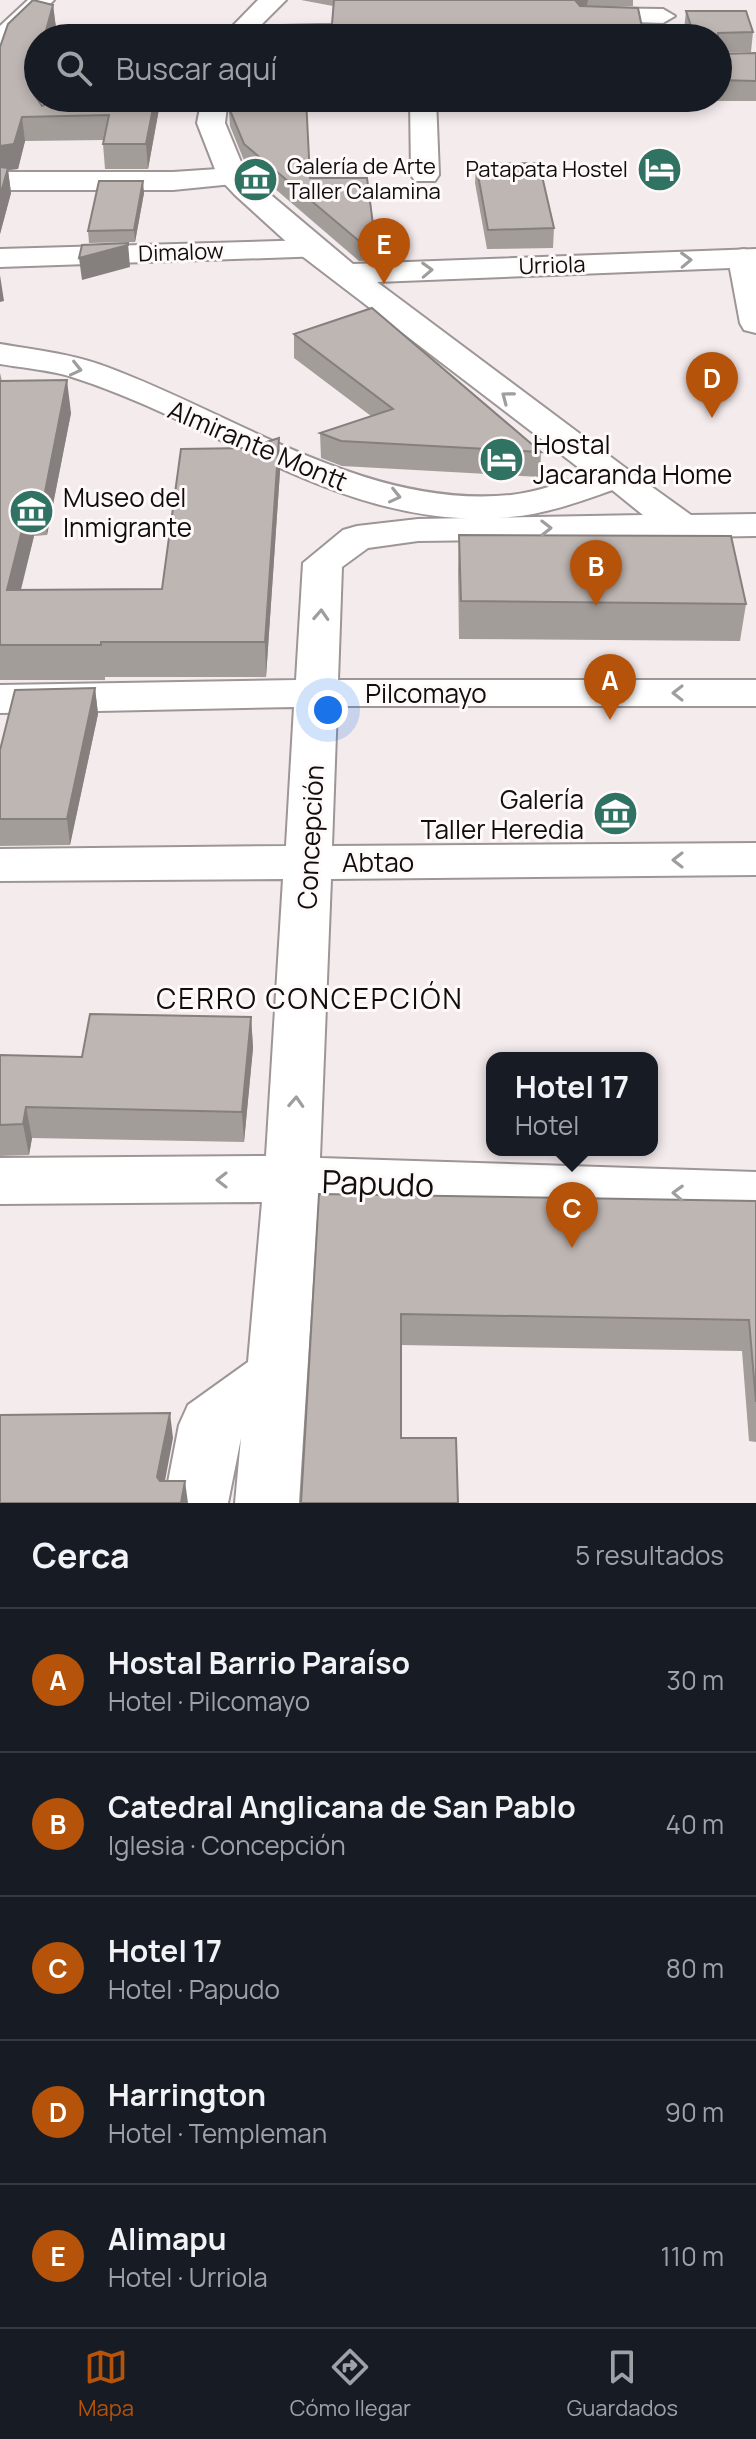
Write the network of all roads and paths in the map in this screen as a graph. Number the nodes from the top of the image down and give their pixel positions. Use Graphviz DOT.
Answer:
graph roads {
  1 [pos="42,0"];
  2 [pos="274,0"];
  3 [pos="588,15"];
  4 [pos="662,18"];
  5 [pos="246,24"];
  6 [pos="0,40"];
  7 [pos="213,112"];
  8 [pos="423,112"];
  9 [pos="425,175"];
  10 [pos="233,177"];
  11 [pos="0,181"];
  12 [pos="313,249"];
  13 [pos="0,258"];
  14 [pos="750,258"];
  15 [pos="349,274"];
  16 [pos="756,323"];
  17 [pos="0,354"];
  18 [pos="614,477"];
  19 [pos="681,525"];
  20 [pos="756,525"];
  21 [pos="317,693"];
  22 [pos="756,693"];
  23 [pos="0,699"];
  24 [pos="756,859"];
  25 [pos="309,862"];
  26 [pos="0,865"];
  27 [pos="292,1180"];
  28 [pos="0,1181"];
  29 [pos="756,1195"];
  30 [pos="276,1376"];
  31 [pos="196,1503"];
  32 [pos="267,1503"];
  1 -- 6 [label="street"];
  2 -- 5 [label="street"];
  3 -- 4 [label="street"];
  7 -- 10 [label="street"];
  8 -- 9 [label="street"];
  10 -- 11 [label="street"];
  10 -- 12 [label="street"];
  12 -- 13 [label="street, Dimalow"];
  12 -- 15 [label="street"];
  15 -- 14 [label="street, Urriola, one-way"];
  14 -- 16 [label="street"];
  18 -- 15 [label="street, one-way"];
  17 -- 18 [label="street, Almirante Montt, one-way"];
  18 -- 19 [label="street"];
  19 -- 20 [label="street, Concepción"];
  21 -- 19 [label="street, Concepción, one-way"];
  22 -- 21 [label="street, Pilcomayo, one-way"];
  21 -- 23 [label="street, Pilcomayo"];
  21 -- 25 [label="street, Concepción"];
  24 -- 25 [label="street, Abtao, one-way"];
  25 -- 26 [label="street, Abtao"];
  27 -- 25 [label="street, Concepción, one-way"];
  27 -- 28 [label="street, Papudo, one-way"];
  29 -- 27 [label="street, Papudo, one-way"];
  27 -- 30 [label="street, Concepción"];
  30 -- 31 [label="street"];
  30 -- 32 [label="street, Concepción"];
}
